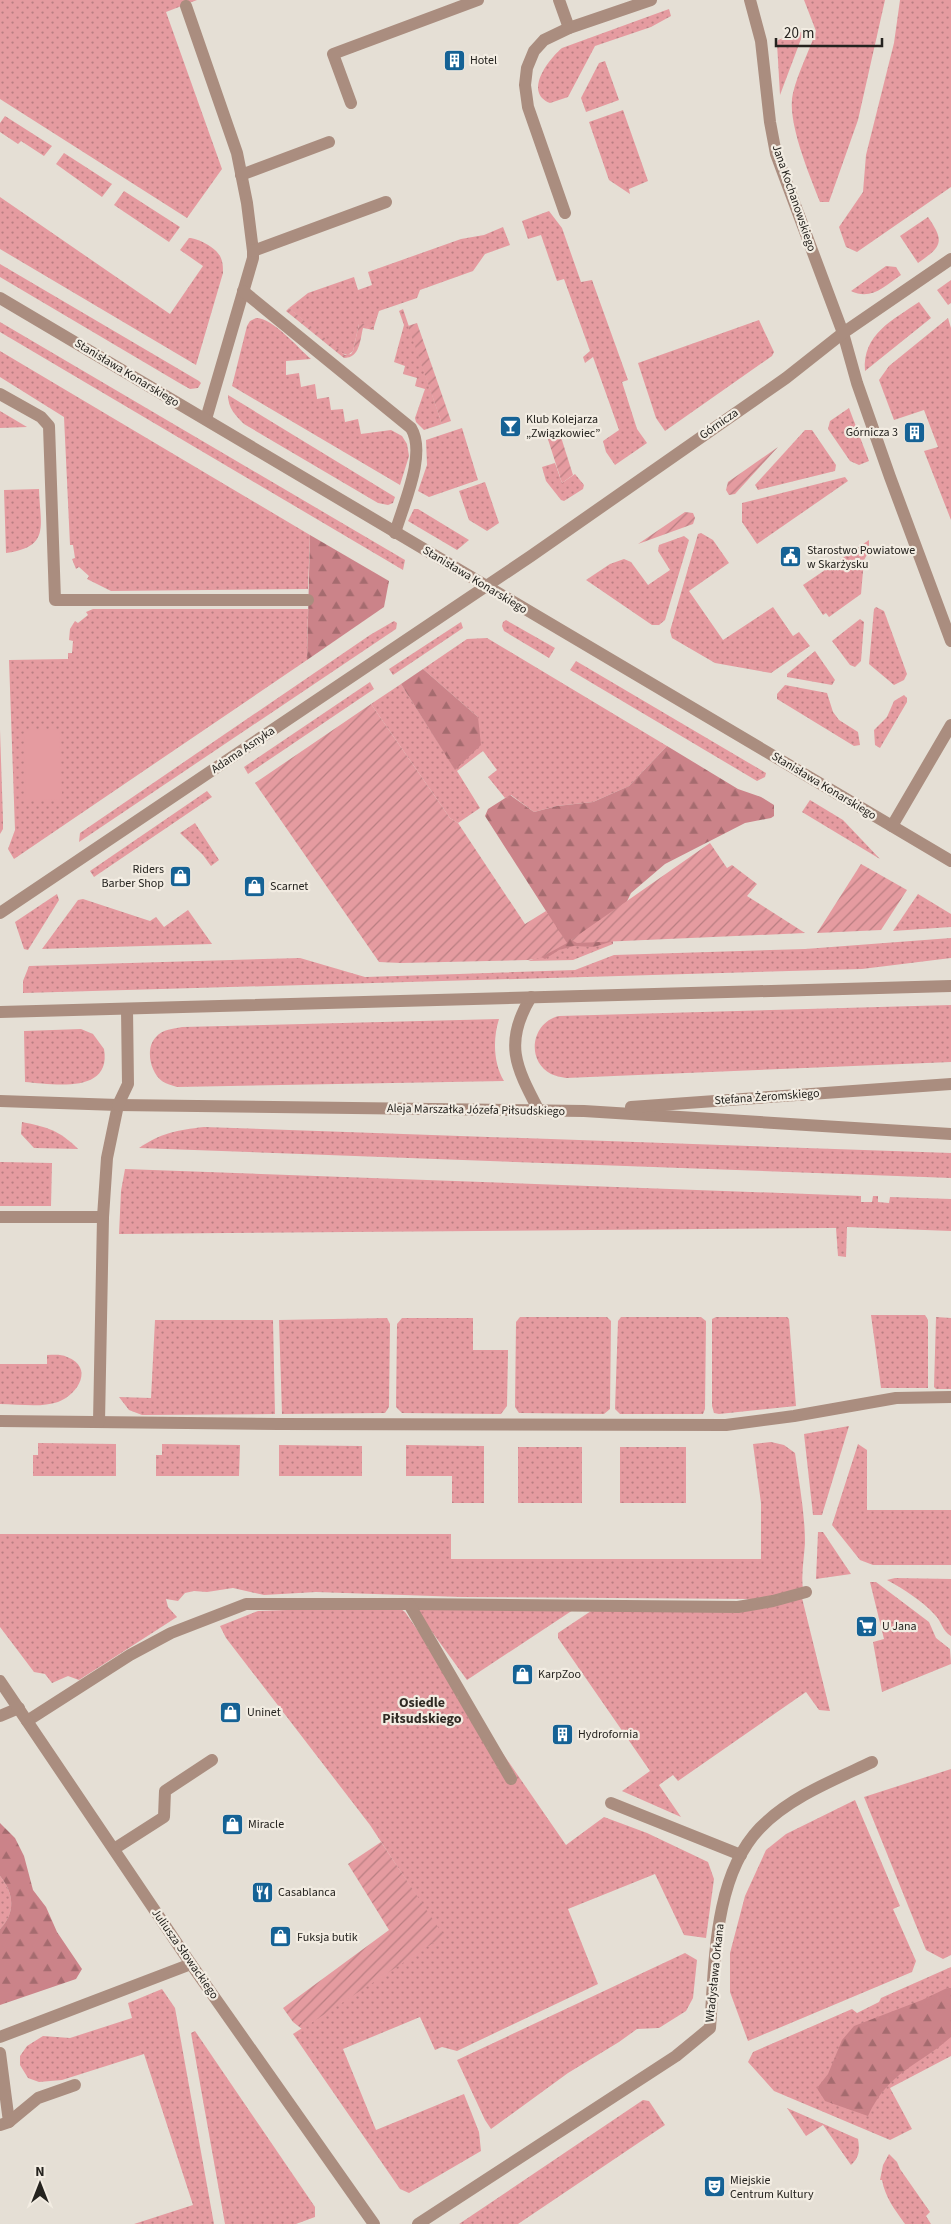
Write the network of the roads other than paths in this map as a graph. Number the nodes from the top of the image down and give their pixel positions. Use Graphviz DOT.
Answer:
graph roads {
  1 [pos="478,0"];
  2 [pos="559,0"];
  3 [pos="651,0"];
  4 [pos="750,0"];
  5 [pos="186,6"];
  6 [pos="569,28"];
  7 [pos="352,103"];
  8 [pos="329,142"];
  9 [pos="241,175"];
  10 [pos="386,202"];
  11 [pos="566,213"];
  12 [pos="253,251"];
  13 [pos="951,258"];
  14 [pos="243,291"];
  15 [pos="0,298"];
  16 [pos="844,333"];
  17 [pos="0,394"];
  18 [pos="206,419"];
  19 [pos="395,533"];
  20 [pos="485,586"];
  21 [pos="308,600"];
  22 [pos="951,641"];
  23 [pos="951,725"];
  24 [pos="892,826"];
  25 [pos="951,861"];
  26 [pos="0,913"];
  27 [pos="951,982"];
  28 [pos="930,986"];
  29 [pos="951,986"];
  30 [pos="531,997"];
  31 [pos="127,1009"];
  32 [pos="0,1012"];
  33 [pos="951,1084"];
  34 [pos="0,1101"];
  35 [pos="118,1105"];
  36 [pos="539,1111"];
  37 [pos="584,1111"];
  38 [pos="951,1134"];
  39 [pos="103,1217"];
  40 [pos="0,1218"];
  41 [pos="951,1397"];
  42 [pos="0,1421"];
  43 [pos="99,1422"];
  44 [pos="806,1592"];
  45 [pos="410,1604"];
  46 [pos="0,1681"];
  47 [pos="19,1708"];
  48 [pos="0,1716"];
  49 [pos="27,1721"];
  50 [pos="212,1760"];
  51 [pos="872,1762"];
  52 [pos="511,1779"];
  53 [pos="611,1804"];
  54 [pos="114,1849"];
  55 [pos="741,1855"];
  56 [pos="191,1964"];
  57 [pos="0,2037"];
  58 [pos="0,2053"];
  59 [pos="75,2085"];
  60 [pos="5,2124"];
  61 [pos="374,2224"];
  62 [pos="418,2224"];
  1 -- 7 [label="street"];
  2 -- 6 [label="street"];
  3 -- 6 [label="street"];
  4 -- 16 [label="street, Jana Kochanowskiego"];
  5 -- 9 [label="street"];
  6 -- 11 [label="street"];
  8 -- 9 [label="street"];
  9 -- 12 [label="street"];
  10 -- 12 [label="street"];
  12 -- 14 [label="street"];
  13 -- 16 [label="street, Górnicza"];
  14 -- 18 [label="street"];
  14 -- 19 [label="street"];
  15 -- 18 [label="street, Stanisława Konarskiego"];
  16 -- 20 [label="street, Górnicza"];
  16 -- 22 [label="street, Jana Kochanowskiego"];
  17 -- 21 [label="street"];
  18 -- 19 [label="street, Stanisława Konarskiego"];
  19 -- 20 [label="street, Stanisława Konarskiego"];
  20 -- 24 [label="street, Stanisława Konarskiego"];
  20 -- 26 [label="street, Adama Asnyka"];
  23 -- 24 [label="street"];
  24 -- 25 [label="street, Stanisława Konarskiego"];
  27 -- 28 [label="street"];
  28 -- 29 [label="street"];
  28 -- 30 [label="street"];
  30 -- 31 [label="street"];
  30 -- 36 [label="street"];
  31 -- 32 [label="street"];
  31 -- 35 [label="street"];
  33 -- 37 [label="street, Stefana Żeromskiego"];
  34 -- 35 [label="street, Aleja Marszałka Józefa Piłsudskiego"];
  35 -- 36 [label="street, Aleja Marszałka Józefa Piłsudskiego"];
  35 -- 39 [label="street"];
  36 -- 37 [label="street, Aleja Marszałka Józefa Piłsudskiego"];
  37 -- 38 [label="street, Aleja Marszałka Józefa Piłsudskiego"];
  39 -- 40 [label="street"];
  39 -- 43 [label="street"];
  41 -- 43 [label="street"];
  42 -- 43 [label="street"];
  44 -- 45 [label="street"];
  45 -- 49 [label="street"];
  45 -- 52 [label="street"];
  46 -- 47 [label="street, Juliusza Słowackiego"];
  47 -- 48 [label="street"];
  47 -- 49 [label="street, Juliusza Słowackiego"];
  49 -- 54 [label="street, Juliusza Słowackiego"];
  50 -- 54 [label="street"];
  51 -- 55 [label="street, Władysława Orkana"];
  53 -- 55 [label="street"];
  54 -- 56 [label="street, Juliusza Słowackiego"];
  55 -- 62 [label="street, Władysława Orkana"];
  56 -- 57 [label="street"];
  56 -- 61 [label="street, Juliusza Słowackiego"];
  58 -- 60 [label="street"];
  59 -- 60 [label="street"];
}
